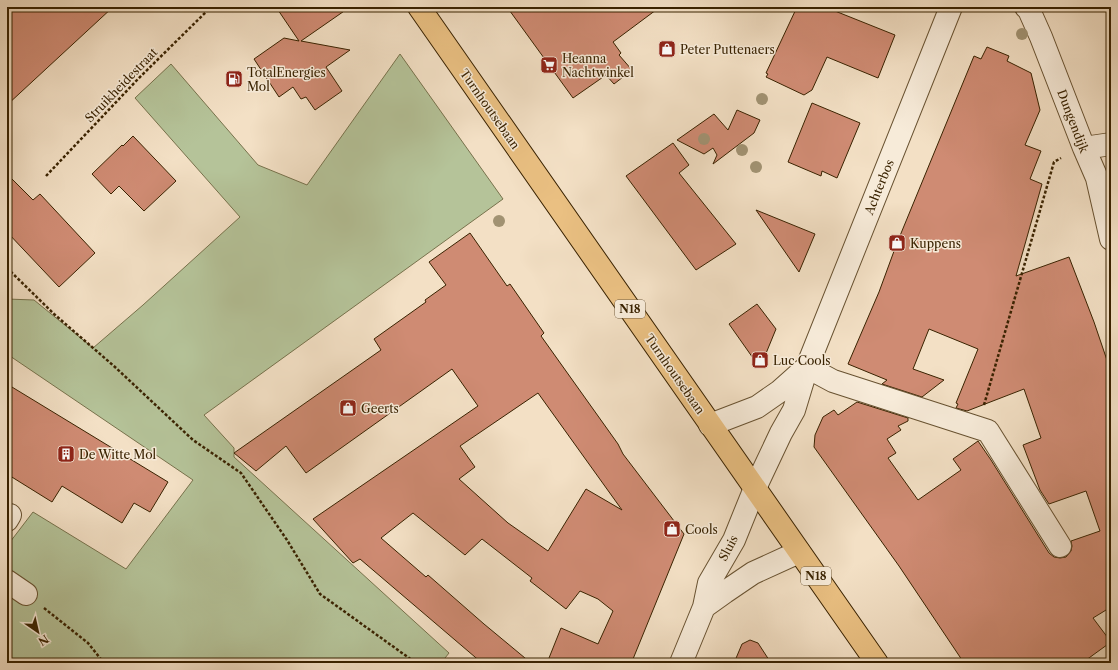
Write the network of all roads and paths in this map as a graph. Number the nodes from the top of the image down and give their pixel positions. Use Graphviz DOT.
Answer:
graph roads {
  1 [pos="211,7"];
  2 [pos="419,7"];
  3 [pos="951,7"];
  4 [pos="1026,7"];
  5 [pos="1111,144"];
  6 [pos="1084,148"];
  7 [pos="46,176"];
  8 [pos="1104,182"];
  9 [pos="1111,239"];
  10 [pos="7,268"];
  11 [pos="807,367"];
  12 [pos="710,425"];
  13 [pos="978,428"];
  14 [pos="755,488"];
  15 [pos="1060,546"];
  16 [pos="799,552"];
  17 [pos="7,581"];
  18 [pos="26,594"];
  19 [pos="704,608"];
  20 [pos="104,663"];
  21 [pos="416,663"];
  22 [pos="681,663"];
  23 [pos="877,663"];
  1 -- 7 [label="path, Struikheidestraat"];
  2 -- 12 [label="main road, Turnhoutsebaan / N18"];
  3 -- 11 [label="street, Achterbos"];
  4 -- 6 [label="street, Dungendijk"];
  5 -- 6 [label="street"];
  6 -- 8 [label="street, Dungendijk"];
  6 -- 13 [label="path"];
  8 -- 9 [label="street, Dungendijk"];
  10 -- 21 [label="path"];
  11 -- 12 [label="street, Achterbos"];
  11 -- 13 [label="street"];
  11 -- 14 [label="street, Achterbos"];
  12 -- 14 [label="main road, Turnhoutsebaan / N18"];
  13 -- 15 [label="street"];
  14 -- 16 [label="main road, Turnhoutsebaan / N18"];
  14 -- 19 [label="street, Sluis"];
  16 -- 19 [label="street"];
  16 -- 23 [label="main road, Turnhoutsebaan / N18"];
  17 -- 18 [label="street"];
  18 -- 20 [label="path"];
  19 -- 22 [label="street, Sluis"];
}
